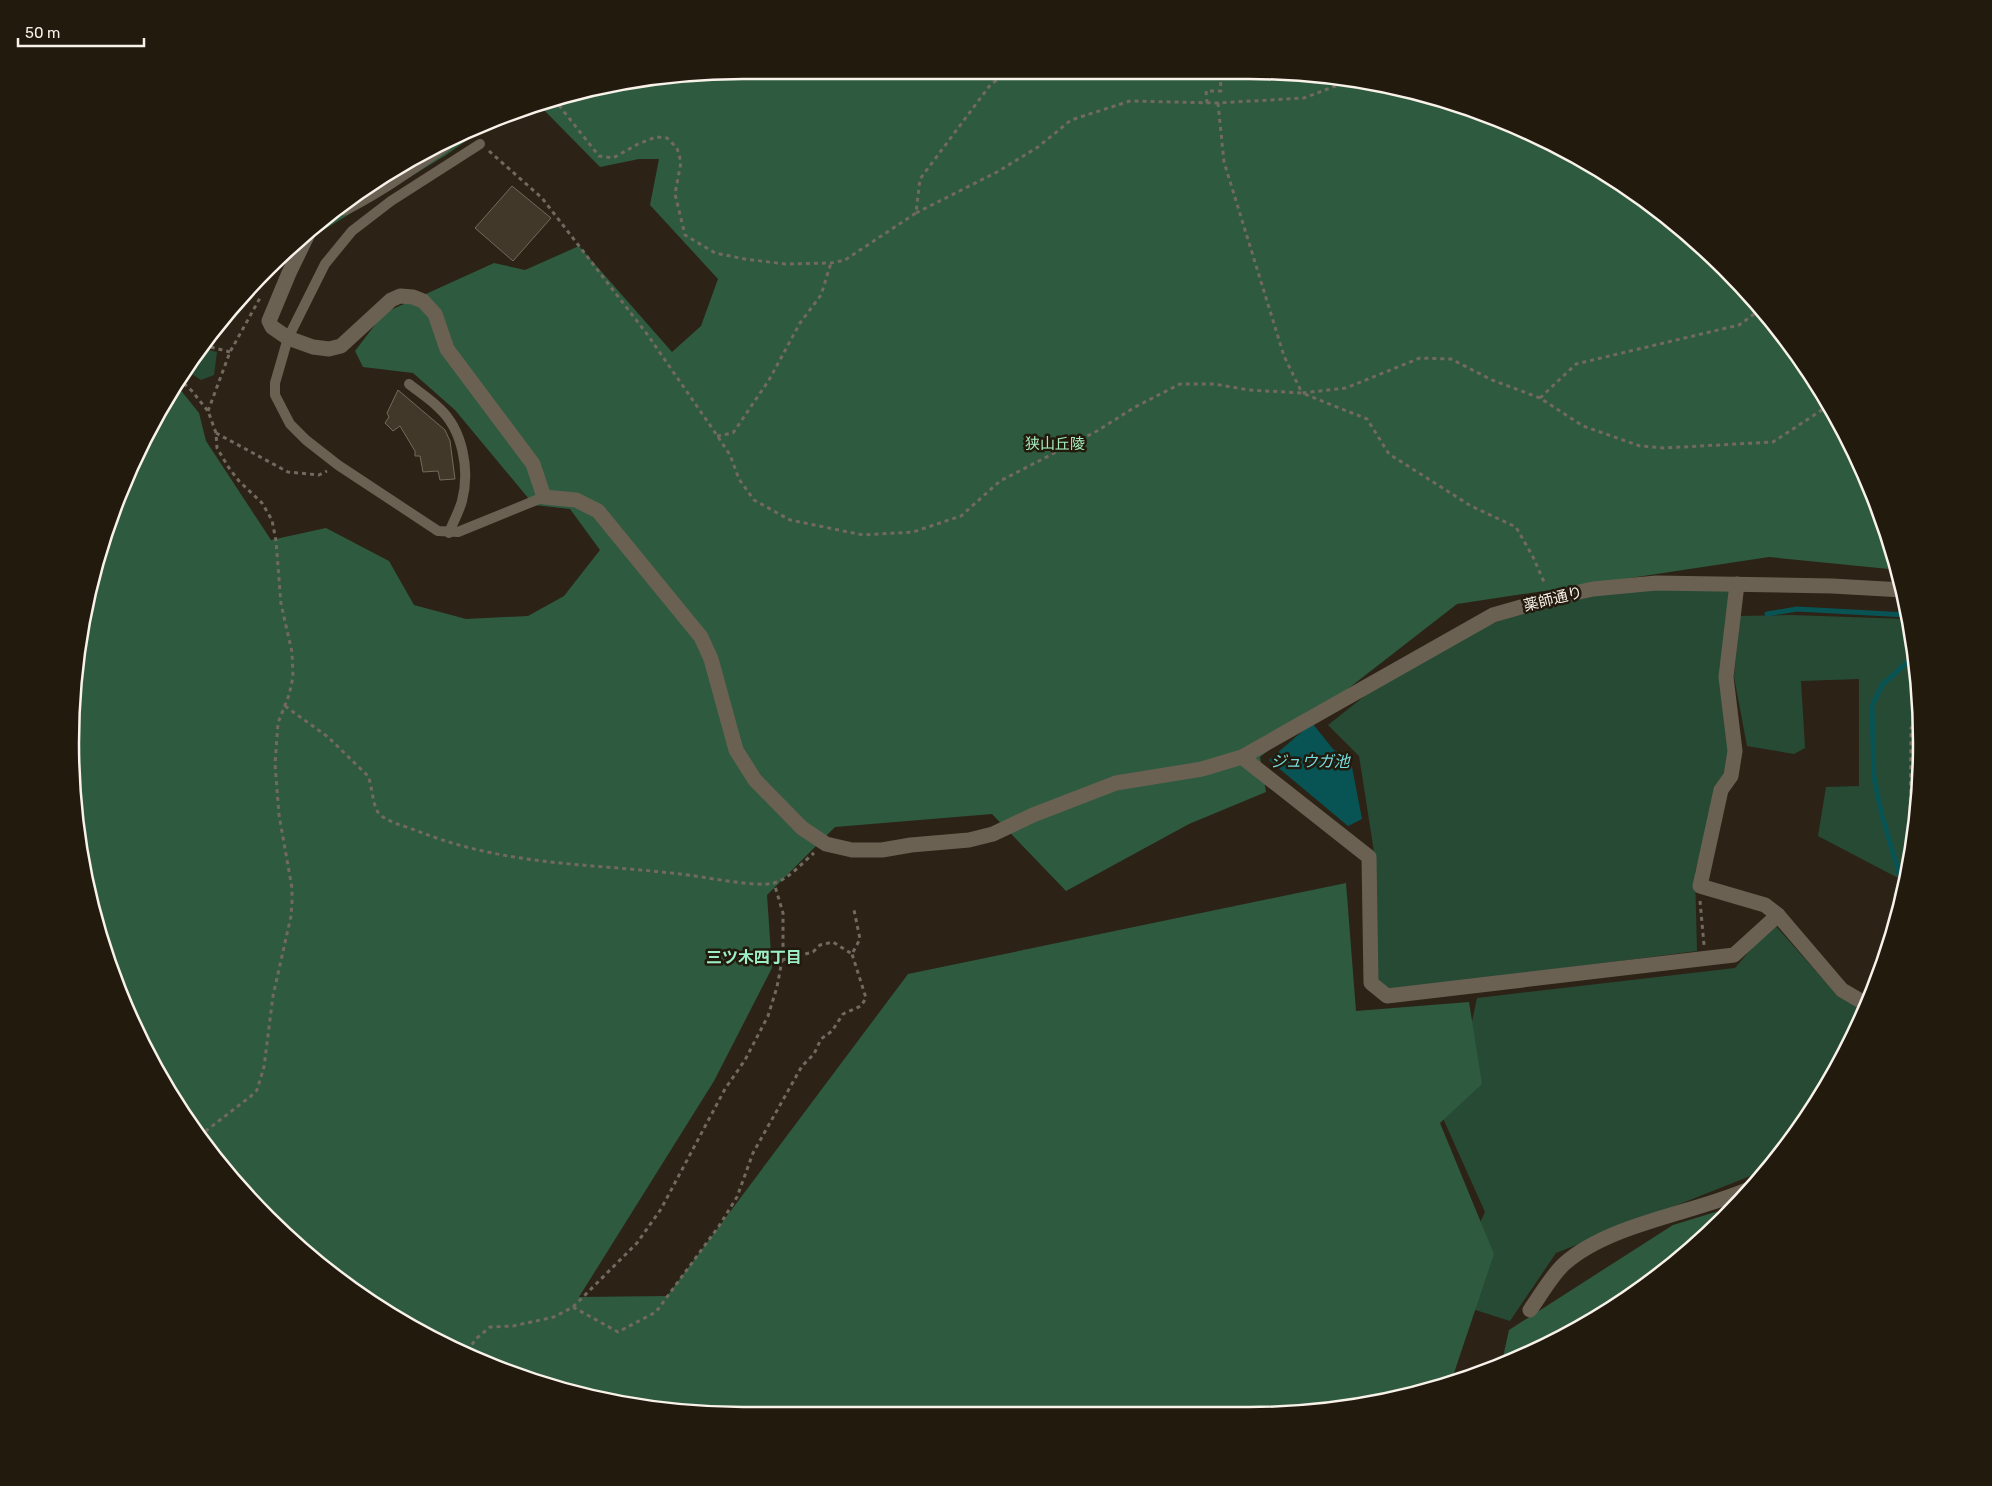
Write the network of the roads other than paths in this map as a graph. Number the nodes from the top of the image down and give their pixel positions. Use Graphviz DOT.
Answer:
graph roads {
  1 [pos="480,144"];
  2 [pos="402,174"];
  3 [pos="389,182"];
  4 [pos="302,247"];
  5 [pos="288,338"];
  6 [pos="409,384"];
  7 [pos="544,497"];
  8 [pos="449,533"];
  9 [pos="1737,584"];
  10 [pos="1895,590"];
  11 [pos="1242,757"];
  12 [pos="1778,915"];
  13 [pos="1861,1001"];
  14 [pos="1738,1192"];
  15 [pos="1530,1310"];
  1 -- 5 [label="lane"];
  2 -- 3 [label="street"];
  4 -- 5 [label="street"];
  5 -- 7 [label="street"];
  5 -- 8 [label="lane"];
  6 -- 8 [label="lane"];
  7 -- 8 [label="lane"];
  7 -- 11 [label="street, 薬師通り"];
  9 -- 10 [label="street, 薬師通り"];
  9 -- 11 [label="street, 薬師通り"];
  9 -- 12 [label="street"];
  11 -- 12 [label="street"];
  12 -- 13 [label="street"];
  14 -- 15 [label="street"];
}
